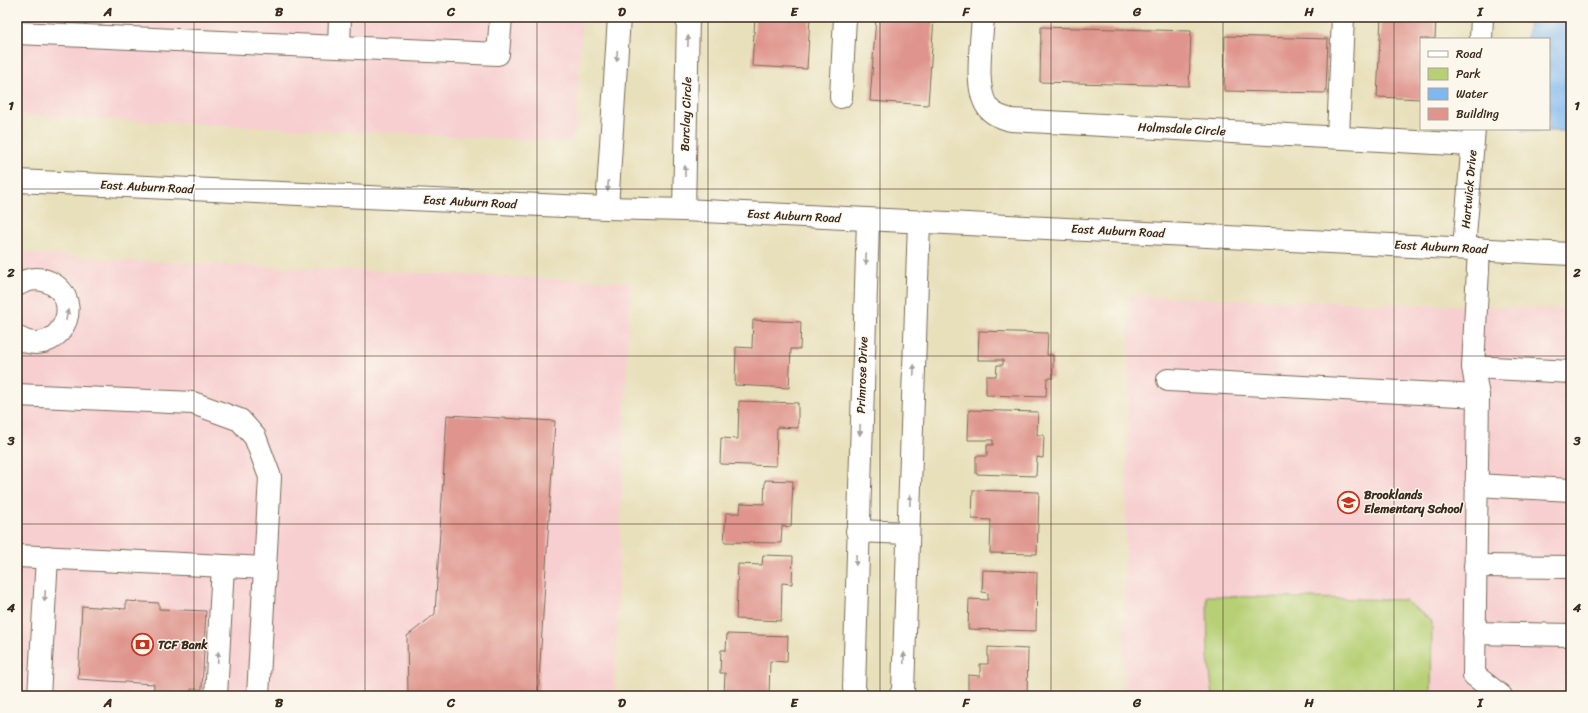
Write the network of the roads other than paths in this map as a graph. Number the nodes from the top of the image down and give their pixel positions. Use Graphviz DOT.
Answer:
graph roads {
  1 [pos="340,17"];
  2 [pos="501,17"];
  3 [pos="620,17"];
  4 [pos="688,17"];
  5 [pos="845,17"];
  6 [pos="983,17"];
  7 [pos="1343,17"];
  8 [pos="1482,17"];
  9 [pos="17,33"];
  10 [pos="1481,38"];
  11 [pos="338,47"];
  12 [pos="841,97"];
  13 [pos="1338,136"];
  14 [pos="1473,137"];
  15 [pos="17,181"];
  16 [pos="607,208"];
  17 [pos="684,210"];
  18 [pos="868,220"];
  19 [pos="920,222"];
  20 [pos="1472,249"];
  21 [pos="1571,254"];
  22 [pos="17,285"];
  23 [pos="17,337"];
  24 [pos="1473,367"];
  25 [pos="1571,372"];
  26 [pos="1168,380"];
  27 [pos="17,394"];
  28 [pos="1478,396"];
  29 [pos="1476,485"];
  30 [pos="1571,490"];
  31 [pos="857,531"];
  32 [pos="908,533"];
  33 [pos="17,556"];
  34 [pos="47,557"];
  35 [pos="223,566"];
  36 [pos="1475,566"];
  37 [pos="1571,567"];
  38 [pos="265,568"];
  39 [pos="1474,633"];
  40 [pos="1571,635"];
  41 [pos="39,696"];
  42 [pos="216,696"];
  43 [pos="258,696"];
  44 [pos="857,696"];
  45 [pos="900,696"];
  46 [pos="1501,696"];
  1 -- 11 [label="street"];
  2 -- 11 [label="street"];
  3 -- 16 [label="street, one-way"];
  17 -- 4 [label="street, Barclay Circle, one-way"];
  5 -- 12 [label="street"];
  6 -- 13 [label="street, Holmsdale Circle"];
  7 -- 13 [label="street"];
  8 -- 10 [label="street"];
  9 -- 11 [label="street"];
  13 -- 14 [label="street, Holmsdale Circle"];
  14 -- 20 [label="street, Hartwick Drive"];
  15 -- 16 [label="street, East Auburn Road"];
  16 -- 17 [label="street, East Auburn Road"];
  17 -- 18 [label="street, East Auburn Road"];
  18 -- 19 [label="street, East Auburn Road"];
  18 -- 31 [label="street, Primrose Drive, one-way"];
  19 -- 20 [label="street, East Auburn Road"];
  32 -- 19 [label="street, one-way"];
  20 -- 21 [label="street, East Auburn Road"];
  20 -- 24 [label="street, Hartwick Drive"];
  23 -- 22 [label="street, one-way"];
  24 -- 25 [label="street"];
  24 -- 28 [label="street, Hartwick Drive"];
  26 -- 28 [label="street"];
  27 -- 38 [label="street"];
  28 -- 29 [label="street, Hartwick Drive"];
  29 -- 30 [label="street"];
  29 -- 36 [label="street, Hartwick Drive"];
  31 -- 32 [label="street"];
  31 -- 44 [label="street, Primrose Drive, one-way"];
  45 -- 32 [label="street, one-way"];
  33 -- 34 [label="street"];
  34 -- 35 [label="street"];
  34 -- 41 [label="street, one-way"];
  35 -- 38 [label="street"];
  42 -- 35 [label="street, one-way"];
  36 -- 37 [label="street"];
  36 -- 39 [label="street, Hartwick Drive"];
  38 -- 43 [label="street"];
  39 -- 40 [label="street"];
  39 -- 46 [label="street, Hartwick Drive"];
}
